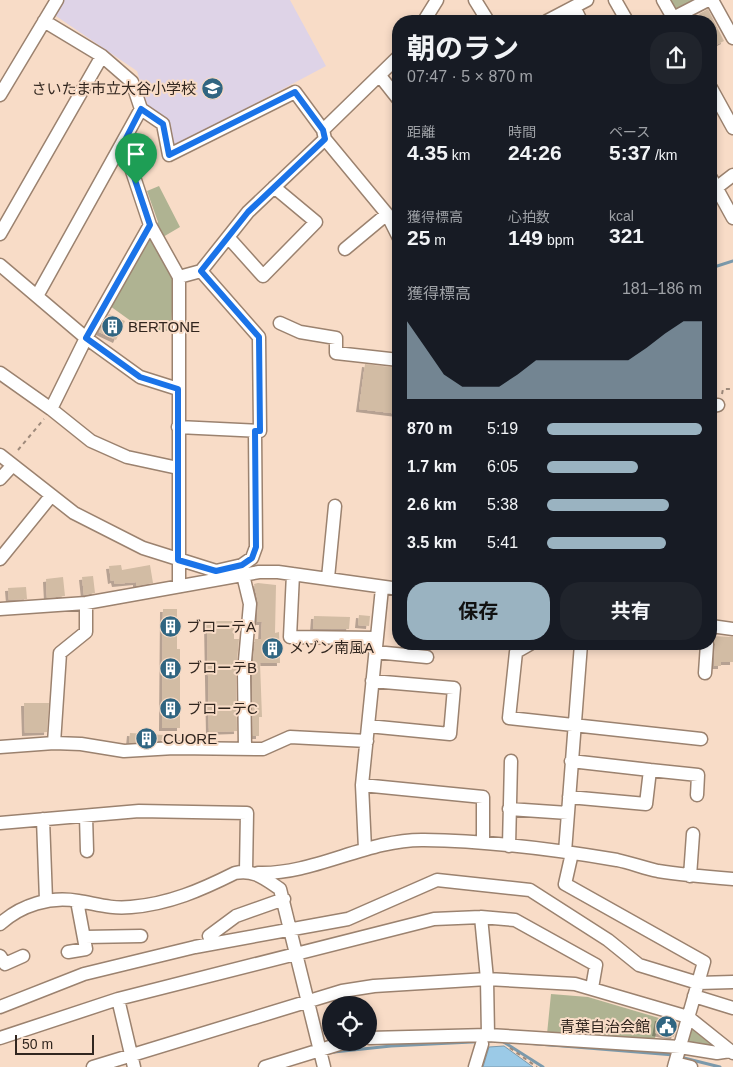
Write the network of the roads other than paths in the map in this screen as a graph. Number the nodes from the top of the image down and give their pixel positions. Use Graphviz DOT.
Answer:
graph roads {
  1 [pos="57,0"];
  2 [pos="438,0"];
  3 [pos="475,0"];
  4 [pos="587,0"];
  5 [pos="615,0"];
  6 [pos="663,0"];
  7 [pos="708,0"];
  8 [pos="712,0"];
  9 [pos="574,7"];
  10 [pos="428,15"];
  11 [pos="484,15"];
  12 [pos="559,15"];
  13 [pos="578,15"];
  14 [pos="624,15"];
  15 [pos="671,15"];
  16 [pos="682,15"];
  17 [pos="44,21"];
  18 [pos="733,38"];
  19 [pos="102,56"];
  20 [pos="392,63"];
  21 [pos="380,76"];
  22 [pos="2,87"];
  23 [pos="392,91"];
  24 [pos="717,99"];
  25 [pos="141,109"];
  26 [pos="733,128"];
  27 [pos="324,134"];
  28 [pos="123,144"];
  29 [pos="733,175"];
  30 [pos="717,184"];
  31 [pos="274,187"];
  32 [pos="717,192"];
  33 [pos="387,214"];
  34 [pos="733,218"];
  35 [pos="392,224"];
  36 [pos="150,225"];
  37 [pos="0,234"];
  38 [pos="228,237"];
  39 [pos="345,249"];
  40 [pos="0,265"];
  41 [pos="201,271"];
  42 [pos="179,278"];
  43 [pos="37,296"];
  44 [pos="280,323"];
  45 [pos="86,338"];
  46 [pos="392,359"];
  47 [pos="0,373"];
  48 [pos="178,389"];
  49 [pos="51,409"];
  50 [pos="178,427"];
  51 [pos="255,431"];
  52 [pos="0,455"];
  53 [pos="12,466"];
  54 [pos="178,468"];
  55 [pos="0,480"];
  56 [pos="51,496"];
  57 [pos="335,506"];
  58 [pos="0,559"];
  59 [pos="178,560"];
  60 [pos="293,574"];
  61 [pos="243,575"];
  62 [pos="328,578"];
  63 [pos="179,586"];
  64 [pos="382,588"];
  65 [pos="392,589"];
  66 [pos="86,603"];
  67 [pos="0,610"];
  68 [pos="717,627"];
  69 [pos="733,629"];
  70 [pos="376,638"];
  71 [pos="520,650"];
  72 [pos="580,650"];
  73 [pos="707,650"];
  74 [pos="375,652"];
  75 [pos="427,657"];
  76 [pos="705,673"];
  77 [pos="372,681"];
  78 [pos="368,726"];
  79 [pos="574,726"];
  80 [pos="701,739"];
  81 [pos="367,741"];
  82 [pos="54,743"];
  83 [pos="0,748"];
  84 [pos="245,749"];
  85 [pos="511,761"];
  86 [pos="571,761"];
  87 [pos="650,770"];
  88 [pos="362,785"];
  89 [pos="697,795"];
  90 [pos="569,798"];
  91 [pos="509,809"];
  92 [pos="568,813"];
  93 [pos="86,816"];
  94 [pos="43,819"];
  95 [pos="0,822"];
  96 [pos="693,834"];
  97 [pos="483,843"];
  98 [pos="509,846"];
  99 [pos="365,848"];
  100 [pos="87,851"];
  101 [pos="569,853"];
  102 [pos="252,872"];
  103 [pos="690,876"];
  104 [pos="733,879"];
  105 [pos="284,899"];
  106 [pos="46,900"];
  107 [pos="77,900"];
  108 [pos="481,917"];
  109 [pos="0,924"];
  110 [pos="290,931"];
  111 [pos="141,936"];
  112 [pos="209,936"];
  113 [pos="85,937"];
  114 [pos="68,952"];
  115 [pos="298,955"];
  116 [pos="0,956"];
  117 [pos="23,956"];
  118 [pos="487,979"];
  119 [pos="733,982"];
  120 [pos="698,983"];
  121 [pos="592,988"];
  122 [pos="694,996"];
  123 [pos="118,999"];
  124 [pos="309,1000"];
  125 [pos="0,1007"];
  126 [pos="733,1008"];
  127 [pos="688,1017"];
  128 [pos="0,1038"];
  129 [pos="377,1038"];
  130 [pos="485,1040"];
  131 [pos="321,1049"];
  132 [pos="731,1052"];
  133 [pos="677,1058"];
  134 [pos="133,1061"];
  135 [pos="93,1067"];
  136 [pos="265,1067"];
  137 [pos="324,1067"];
  138 [pos="475,1067"];
  139 [pos="691,1067"];
  1 -- 17 [label="street"];
  2 -- 10 [label="street"];
  3 -- 11 [label="street"];
  4 -- 9 [label="street"];
  5 -- 14 [label="street"];
  6 -- 15 [label="street"];
  7 -- 16 [label="street"];
  8 -- 18 [label="street"];
  9 -- 12 [label="street"];
  9 -- 13 [label="street"];
  17 -- 19 [label="street"];
  17 -- 22 [label="street"];
  19 -- 25 [label="street"];
  19 -- 37 [label="street"];
  20 -- 21 [label="street"];
  21 -- 23 [label="street"];
  21 -- 27 [label="street"];
  24 -- 26 [label="street"];
  25 -- 27 [label="street"];
  25 -- 28 [label="street"];
  27 -- 31 [label="street"];
  27 -- 33 [label="street"];
  28 -- 36 [label="street"];
  28 -- 43 [label="street"];
  29 -- 30 [label="street"];
  31 -- 38 [label="street"];
  31 -- 38 [label="street"];
  32 -- 34 [label="street"];
  33 -- 35 [label="street"];
  33 -- 39 [label="street"];
  36 -- 42 [label="street"];
  36 -- 45 [label="street"];
  38 -- 41 [label="street"];
  40 -- 43 [label="street"];
  41 -- 42 [label="street"];
  41 -- 51 [label="street"];
  42 -- 48 [label="street"];
  43 -- 45 [label="street"];
  44 -- 46 [label="street"];
  45 -- 48 [label="street"];
  45 -- 49 [label="street"];
  47 -- 49 [label="street"];
  48 -- 50 [label="street"];
  49 -- 54 [label="street"];
  50 -- 51 [label="street"];
  50 -- 54 [label="street"];
  51 -- 59 [label="street"];
  52 -- 53 [label="street"];
  53 -- 55 [label="street"];
  53 -- 56 [label="street"];
  54 -- 59 [label="street"];
  56 -- 58 [label="street"];
  56 -- 59 [label="street"];
  57 -- 62 [label="street"];
  59 -- 63 [label="street"];
  60 -- 61 [label="street"];
  60 -- 62 [label="street"];
  60 -- 70 [label="street"];
  61 -- 63 [label="street"];
  61 -- 84 [label="street"];
  62 -- 64 [label="street"];
  63 -- 66 [label="street"];
  64 -- 65 [label="street"];
  64 -- 70 [label="street"];
  66 -- 67 [label="street"];
  66 -- 82 [label="street"];
  68 -- 69 [label="street"];
  70 -- 74 [label="street"];
  71 -- 79 [label="street"];
  72 -- 79 [label="street"];
  73 -- 76 [label="street"];
  74 -- 75 [label="street"];
  74 -- 77 [label="street"];
  77 -- 78 [label="street"];
  77 -- 78 [label="street"];
  78 -- 81 [label="street"];
  79 -- 80 [label="street"];
  79 -- 86 [label="street"];
  81 -- 84 [label="street"];
  81 -- 88 [label="street"];
  82 -- 83 [label="street"];
  82 -- 84 [label="street"];
  85 -- 91 [label="street"];
  86 -- 87 [label="street"];
  86 -- 90 [label="street"];
  87 -- 89 [label="street"];
  87 -- 90 [label="street"];
  88 -- 97 [label="street"];
  88 -- 99 [label="street"];
  90 -- 92 [label="street"];
  91 -- 92 [label="street"];
  91 -- 98 [label="street"];
  92 -- 101 [label="street"];
  93 -- 94 [label="street"];
  93 -- 100 [label="street"];
  93 -- 102 [label="street"];
  94 -- 95 [label="street"];
  94 -- 106 [label="street"];
  96 -- 103 [label="street"];
  97 -- 98 [label="street"];
  97 -- 99 [label="street"];
  98 -- 101 [label="street"];
  99 -- 102 [label="street"];
  101 -- 103 [label="street"];
  101 -- 120 [label="street"];
  102 -- 105 [label="street"];
  102 -- 107 [label="street"];
  103 -- 104 [label="street"];
  105 -- 110 [label="street"];
  105 -- 112 [label="street"];
  106 -- 107 [label="street"];
  106 -- 109 [label="street"];
  107 -- 113 [label="street"];
  108 -- 115 [label="street"];
  108 -- 118 [label="street"];
  108 -- 121 [label="street"];
  110 -- 115 [label="street"];
  110 -- 120 [label="street"];
  110 -- 125 [label="street"];
  111 -- 113 [label="street"];
  113 -- 114 [label="street"];
  115 -- 123 [label="street"];
  115 -- 124 [label="street"];
  116 -- 117 [label="street"];
  118 -- 121 [label="street"];
  118 -- 124 [label="street"];
  118 -- 130 [label="street"];
  119 -- 120 [label="street"];
  120 -- 122 [label="street"];
  121 -- 127 [label="street"];
  122 -- 126 [label="street"];
  122 -- 127 [label="street"];
  123 -- 128 [label="street"];
  123 -- 134 [label="street"];
  124 -- 131 [label="street"];
  124 -- 134 [label="street"];
  127 -- 132 [label="street"];
  127 -- 133 [label="street"];
  129 -- 130 [label="street"];
  130 -- 133 [label="street"];
  130 -- 138 [label="street"];
  131 -- 136 [label="street"];
  131 -- 137 [label="street"];
  132 -- 133 [label="street"];
  133 -- 139 [label="street"];
  134 -- 135 [label="street"];
}
